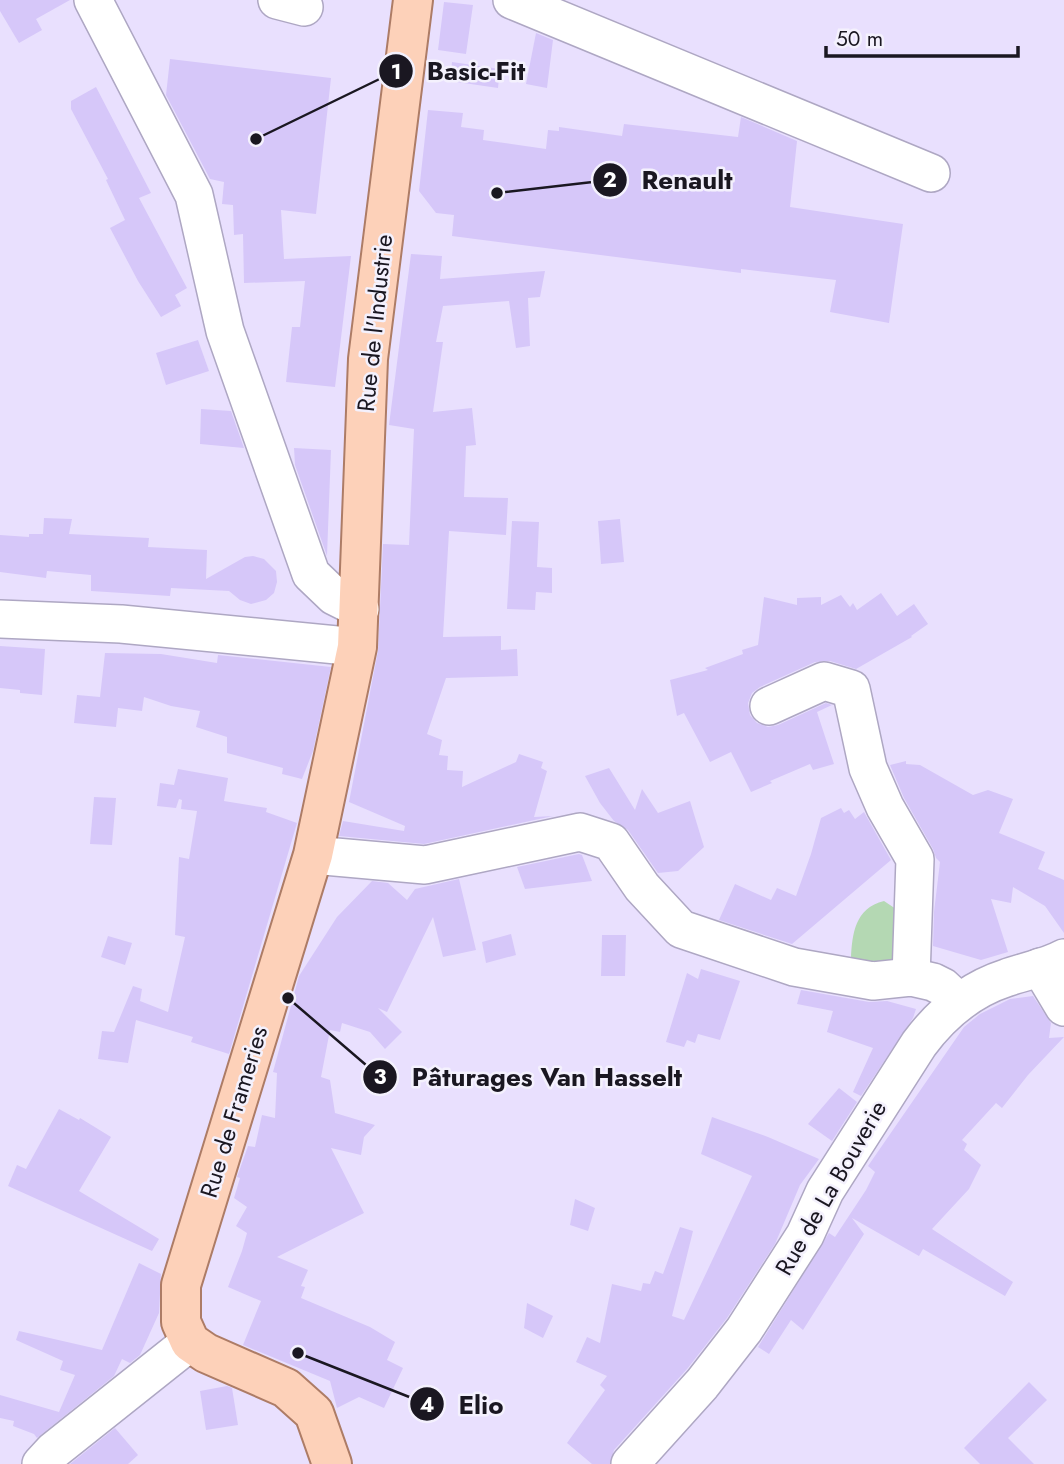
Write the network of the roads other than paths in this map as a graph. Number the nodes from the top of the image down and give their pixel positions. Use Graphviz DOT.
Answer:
graph roads {
  1 [pos="93,0"];
  2 [pos="413,0"];
  3 [pos="512,0"];
  4 [pos="932,173"];
  5 [pos="360,609"];
  6 [pos="0,618"];
  7 [pos="357,647"];
  8 [pos="769,706"];
  9 [pos="313,855"];
  10 [pos="1052,962"];
  11 [pos="911,977"];
  12 [pos="959,1002"];
  13 [pos="1064,1007"];
  14 [pos="190,1342"];
  15 [pos="41,1464"];
  16 [pos="332,1464"];
  17 [pos="630,1464"];
  1 -- 5 [label="street"];
  2 -- 5 [label="main road, Rue de l'Industrie"];
  3 -- 4 [label="street"];
  5 -- 7 [label="main road, Rue de l'Industrie"];
  6 -- 7 [label="street"];
  7 -- 9 [label="main road, Rue de Frameries"];
  8 -- 11 [label="street"];
  9 -- 11 [label="street"];
  9 -- 14 [label="main road, Rue de Frameries"];
  10 -- 12 [label="street, Rue de La Bouverie"];
  10 -- 13 [label="street"];
  11 -- 12 [label="street"];
  12 -- 17 [label="street, Rue de La Bouverie"];
  14 -- 15 [label="street"];
  14 -- 16 [label="main road"];
}
